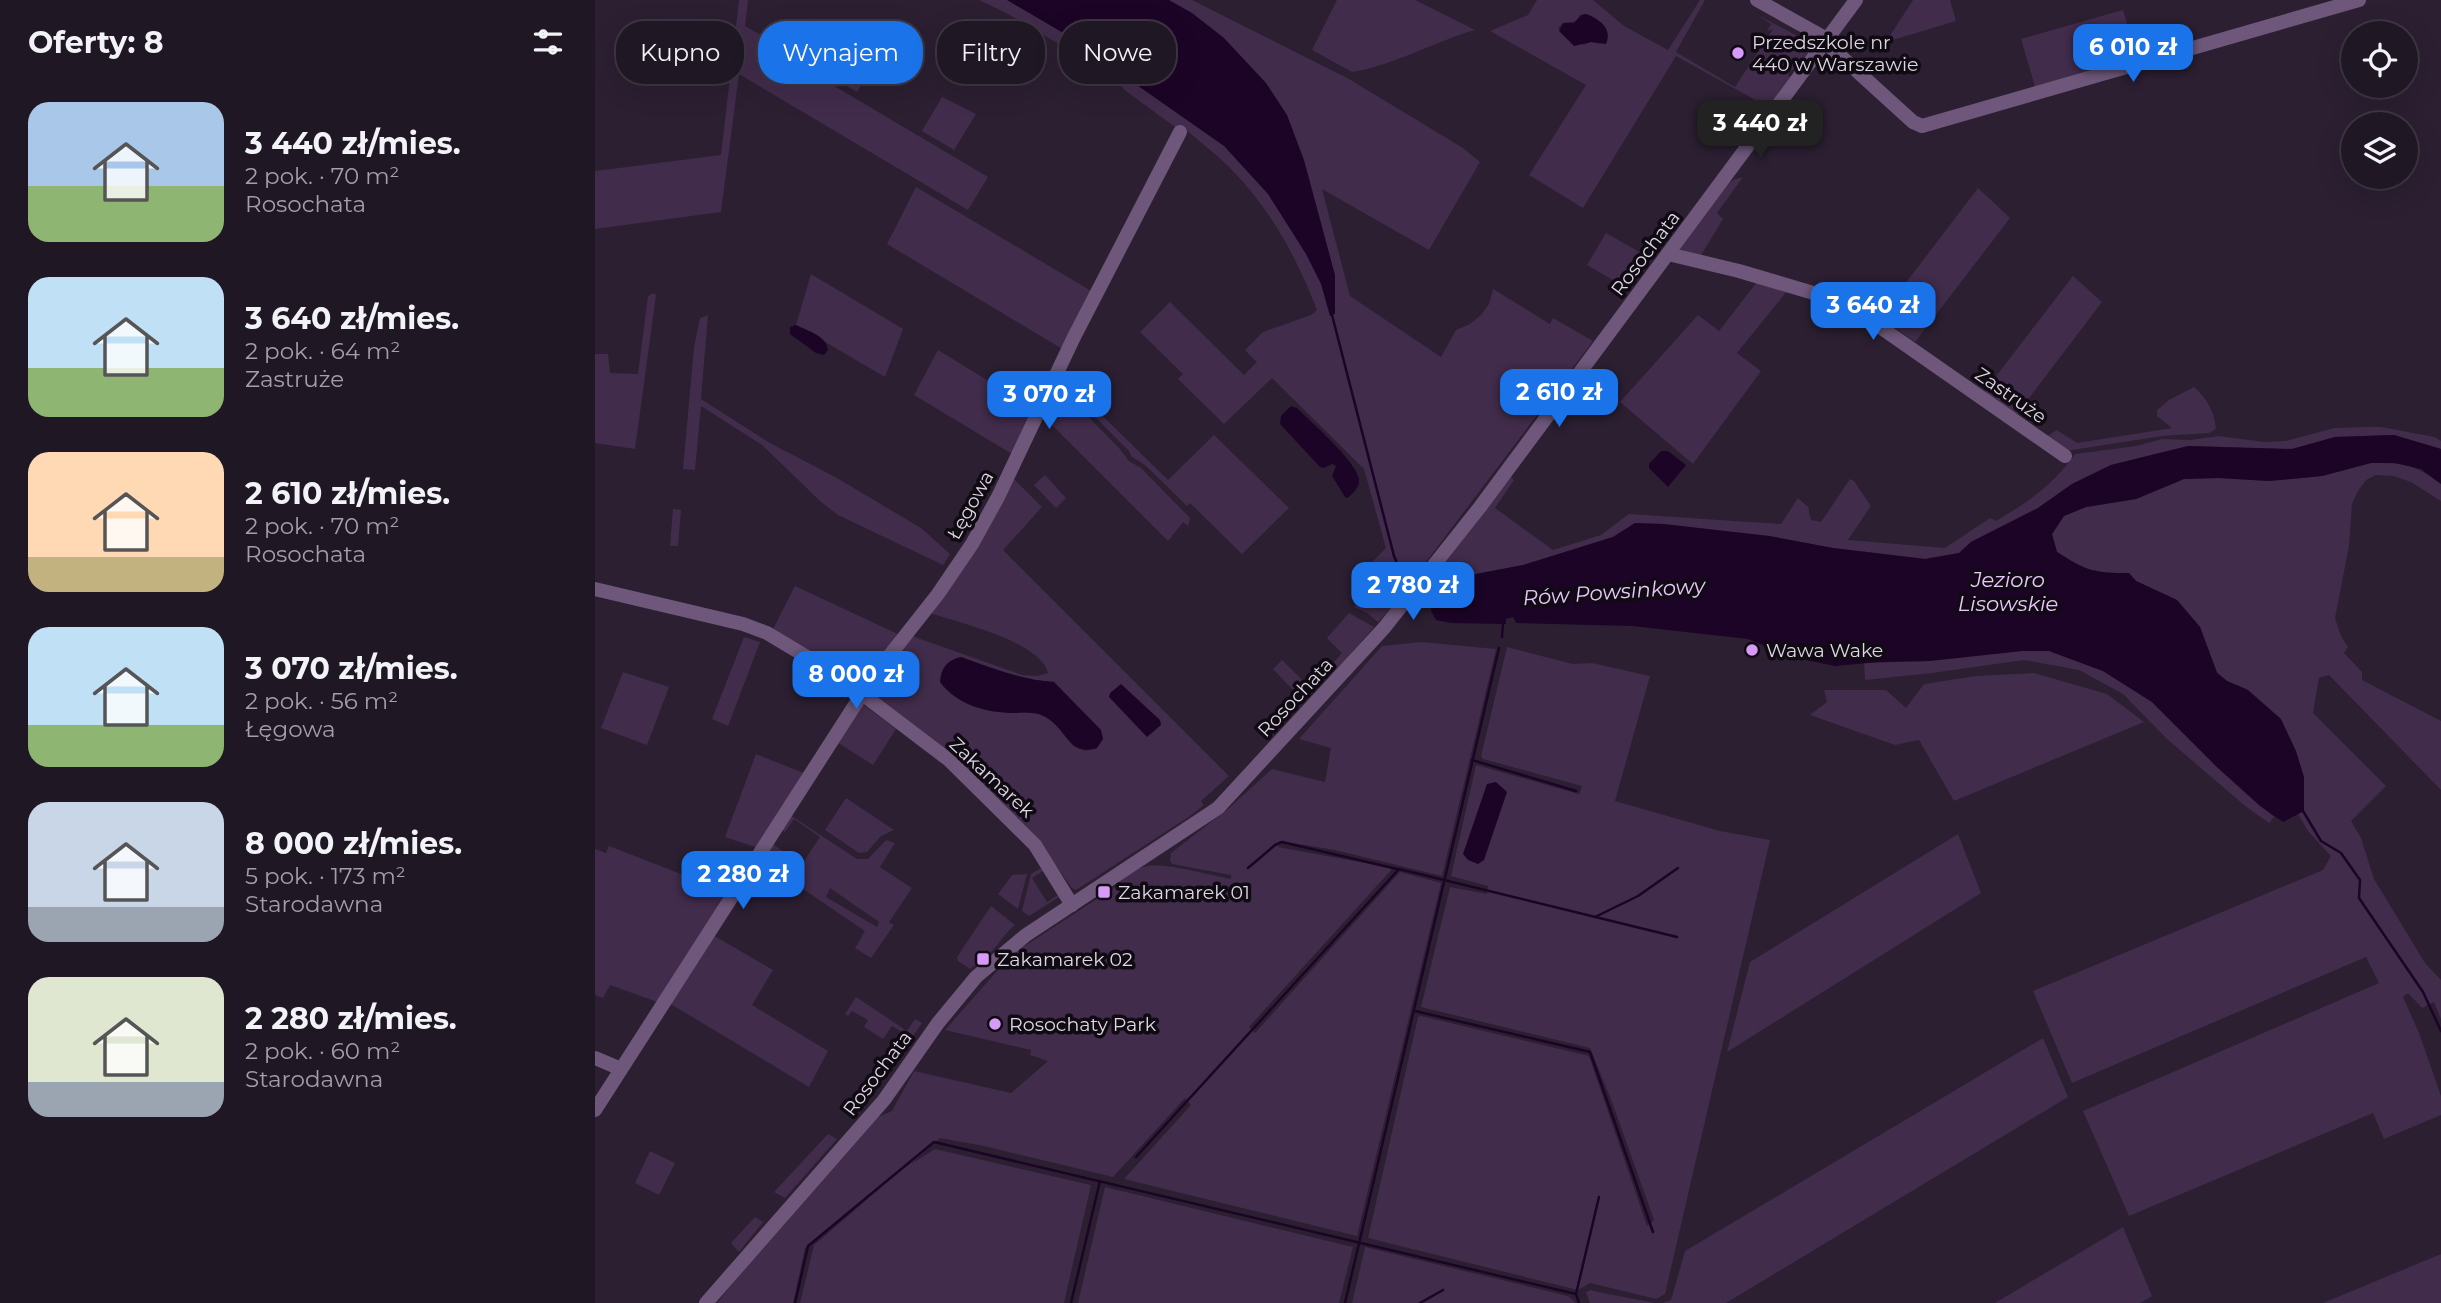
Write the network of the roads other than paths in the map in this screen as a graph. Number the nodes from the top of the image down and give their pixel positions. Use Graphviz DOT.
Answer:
graph roads {
  1 [pos="1757,0"];
  2 [pos="1856,0"];
  3 [pos="2359,0"];
  4 [pos="1826,41"];
  5 [pos="1179,132"];
  6 [pos="1668,254"];
  7 [pos="2065,456"];
  8 [pos="595,589"];
  9 [pos="862,693"];
  10 [pos="1072,905"];
  11 [pos="595,1058"];
  12 [pos="621,1069"];
  13 [pos="595,1110"];
  14 [pos="706,1303"];
  1 -- 4 [label="street"];
  2 -- 4 [label="street, Rosochata"];
  3 -- 4 [label="street"];
  4 -- 6 [label="street, Rosochata"];
  5 -- 9 [label="street, Łęgowa"];
  6 -- 7 [label="street, Zastruże"];
  6 -- 10 [label="street, Rosochata"];
  8 -- 9 [label="street, Zakamarek"];
  9 -- 10 [label="street, Zakamarek"];
  9 -- 12 [label="street, Łęgowa"];
  10 -- 14 [label="street, Rosochata"];
  11 -- 12 [label="street"];
  12 -- 13 [label="street, Łęgowa"];
}
